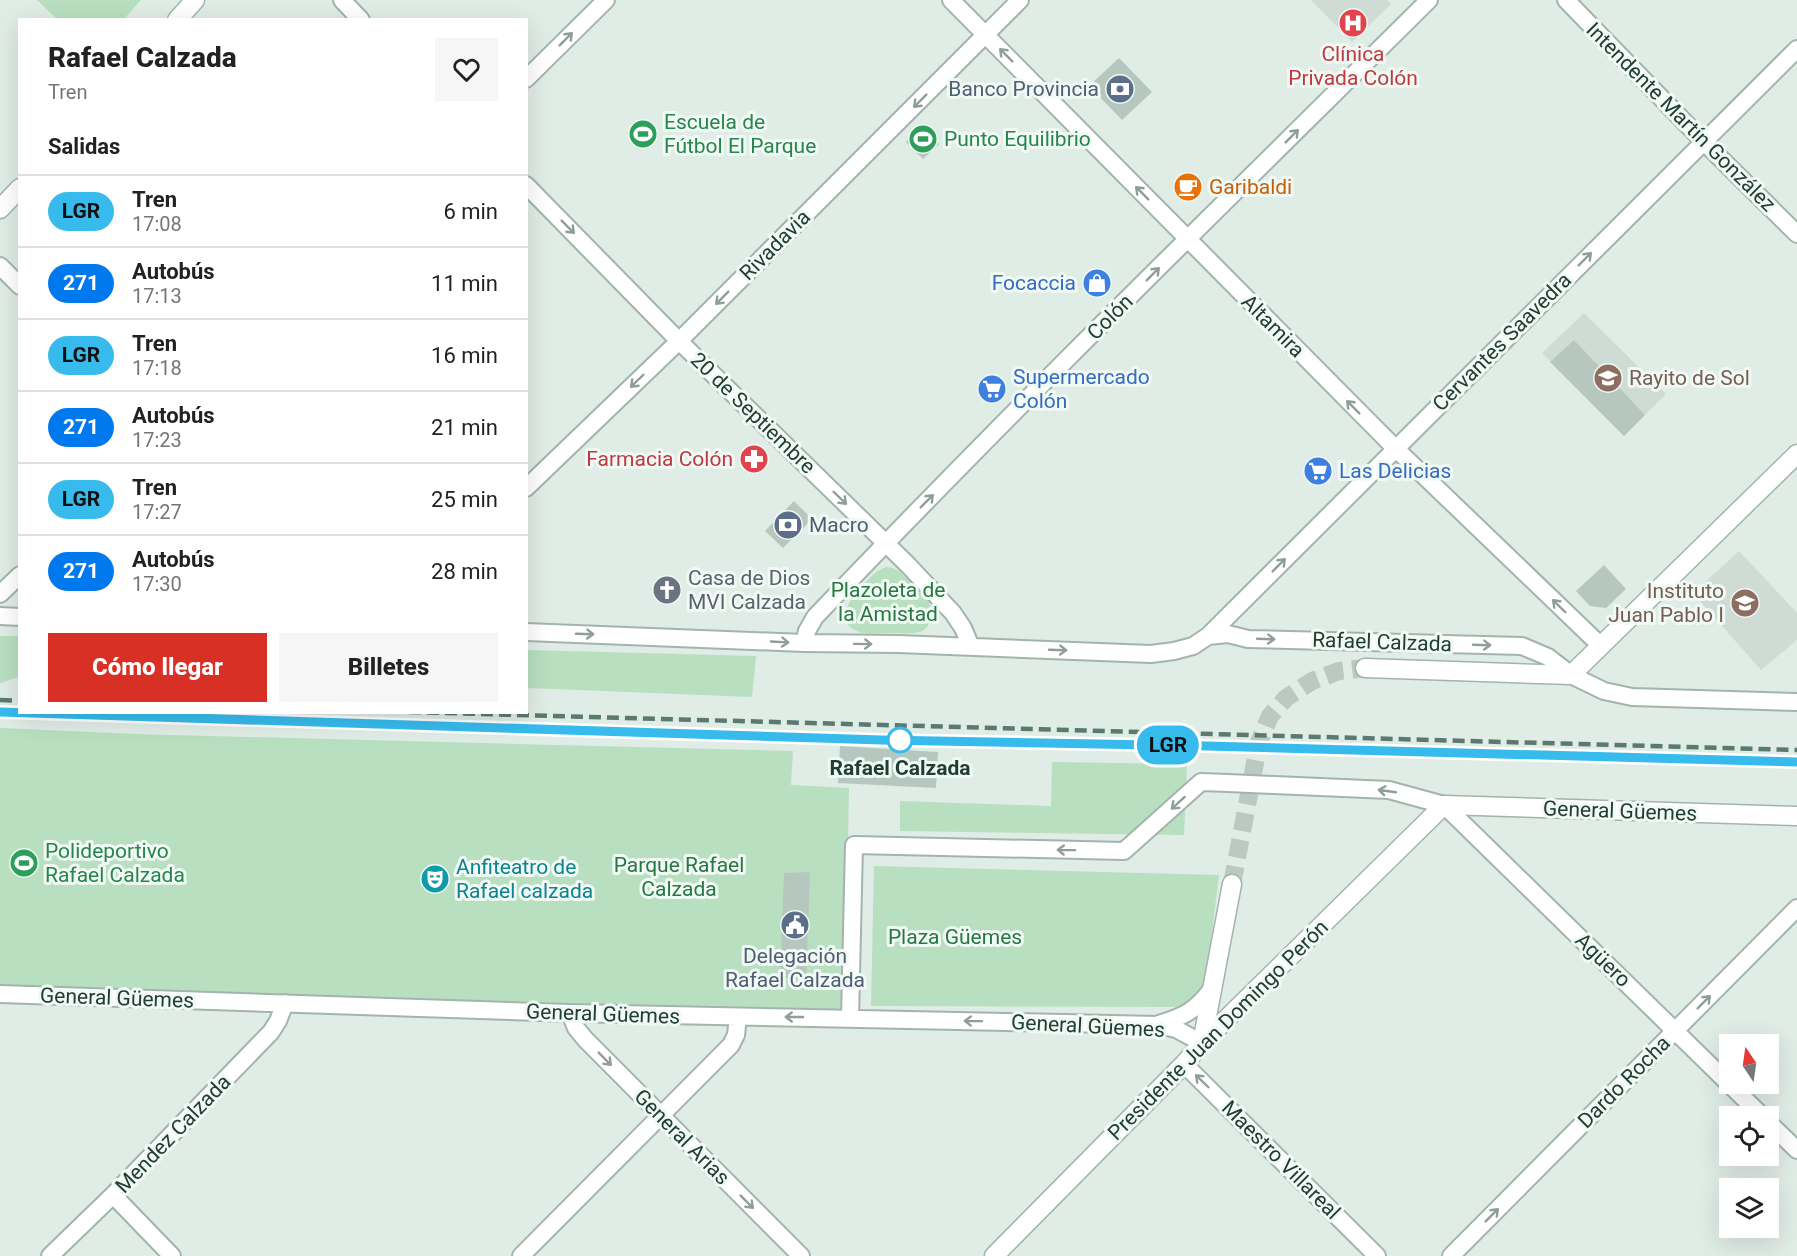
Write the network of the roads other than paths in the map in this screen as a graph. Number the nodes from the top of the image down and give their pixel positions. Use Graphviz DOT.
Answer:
graph roads {
  1 [pos="195,0"];
  2 [pos="342,0"];
  3 [pos="606,0"];
  4 [pos="951,0"];
  5 [pos="1020,0"];
  6 [pos="1429,0"];
  7 [pos="1566,0"];
  8 [pos="179,18"];
  9 [pos="359,18"];
  10 [pos="986,35"];
  11 [pos="1797,49"];
  12 [pos="528,77"];
  13 [pos="1704,142"];
  14 [pos="528,187"];
  15 [pos="18,190"];
  16 [pos="0,209"];
  17 [pos="1797,234"];
  18 [pos="1188,239"];
  19 [pos="0,266"];
  20 [pos="18,284"];
  21 [pos="680,340"];
  22 [pos="1395,448"];
  23 [pos="1797,454"];
  24 [pos="528,486"];
  25 [pos="886,543"];
  26 [pos="18,577"];
  27 [pos="0,594"];
  28 [pos="0,616"];
  29 [pos="18,617"];
  30 [pos="528,632"];
  31 [pos="1208,636"];
  32 [pos="804,643"];
  33 [pos="1601,646"];
  34 [pos="971,647"];
  35 [pos="1365,668"];
  36 [pos="1571,675"];
  37 [pos="1797,702"];
  38 [pos="1444,805"];
  39 [pos="1797,816"];
  40 [pos="1232,885"];
  41 [pos="1797,908"];
  42 [pos="1212,989"];
  43 [pos="0,994"];
  44 [pos="285,1003"];
  45 [pos="570,1013"];
  46 [pos="738,1017"];
  47 [pos="850,1018"];
  48 [pos="1158,1025"];
  49 [pos="1676,1031"];
  50 [pos="1202,1043"];
  51 [pos="1184,1064"];
  52 [pos="1752,1106"];
  53 [pos="662,1116"];
  54 [pos="1779,1133"];
  55 [pos="1797,1150"];
  56 [pos="113,1195"];
  57 [pos="50,1256"];
  58 [pos="172,1256"];
  59 [pos="521,1256"];
  60 [pos="801,1256"];
  61 [pos="994,1256"];
  62 [pos="1377,1256"];
  63 [pos="1451,1256"];
  1 -- 8 [label="street"];
  2 -- 9 [label="street"];
  12 -- 3 [label="street, one-way"];
  4 -- 10 [label="street, Altamira"];
  5 -- 10 [label="street, Rivadavia"];
  18 -- 6 [label="street, Colón, one-way"];
  7 -- 13 [label="street, Intendente Martín González"];
  18 -- 10 [label="street, Altamira, one-way"];
  10 -- 21 [label="street, Rivadavia, one-way"];
  11 -- 13 [label="street, Cervantes Saavedra"];
  13 -- 17 [label="street, Intendente Martín González"];
  22 -- 13 [label="street, Cervantes Saavedra, one-way"];
  14 -- 21 [label="street, 20 de Septiembre, one-way"];
  15 -- 16 [label="street"];
  22 -- 18 [label="street, Altamira, one-way"];
  25 -- 18 [label="street, Colón, one-way"];
  19 -- 20 [label="street"];
  21 -- 24 [label="street, Rivadavia, one-way"];
  21 -- 25 [label="street, 20 de Septiembre, one-way"];
  31 -- 22 [label="street, Cervantes Saavedra, one-way"];
  33 -- 22 [label="street, Altamira, one-way"];
  23 -- 33 [label="street"];
  25 -- 32 [label="street, Colón"];
  25 -- 34 [label="street, 20 de Septiembre"];
  26 -- 27 [label="street"];
  28 -- 29 [label="street"];
  30 -- 32 [label="street, Rafael Calzada, one-way"];
  34 -- 31 [label="street, Rafael Calzada, one-way"];
  31 -- 36 [label="street, Rafael Calzada, one-way"];
  32 -- 34 [label="street, Rafael Calzada, one-way"];
  33 -- 36 [label="street"];
  35 -- 36 [label="street"];
  36 -- 37 [label="street, Rafael Calzada"];
  38 -- 39 [label="street, General Güemes"];
  38 -- 47 [label="street, one-way, bridge"];
  38 -- 49 [label="street, Agüero"];
  38 -- 50 [label="street, Presidente Juan Domingo Perón"];
  40 -- 42 [label="street"];
  49 -- 41 [label="street, Dardo Rocha, one-way"];
  42 -- 48 [label="street"];
  42 -- 50 [label="street"];
  43 -- 44 [label="street, General Güemes"];
  44 -- 45 [label="street, General Güemes"];
  44 -- 56 [label="street, Mendez Calzada"];
  45 -- 46 [label="street, General Güemes"];
  45 -- 53 [label="street, General Arias, one-way"];
  47 -- 46 [label="street, General Güemes, one-way"];
  46 -- 53 [label="street"];
  48 -- 47 [label="street, General Güemes, one-way"];
  48 -- 50 [label="street, General Güemes"];
  49 -- 52 [label="street, Agüero"];
  63 -- 49 [label="street, Dardo Rocha, one-way"];
  50 -- 51 [label="street, Presidente Juan Domingo Perón"];
  51 -- 61 [label="street, Presidente Juan Domingo Perón"];
  62 -- 51 [label="street, Maestro Villareal, one-way"];
  53 -- 59 [label="street"];
  53 -- 60 [label="street, General Arias, one-way"];
  54 -- 55 [label="street"];
  56 -- 57 [label="street, Mendez Calzada"];
  56 -- 58 [label="street"];
}
